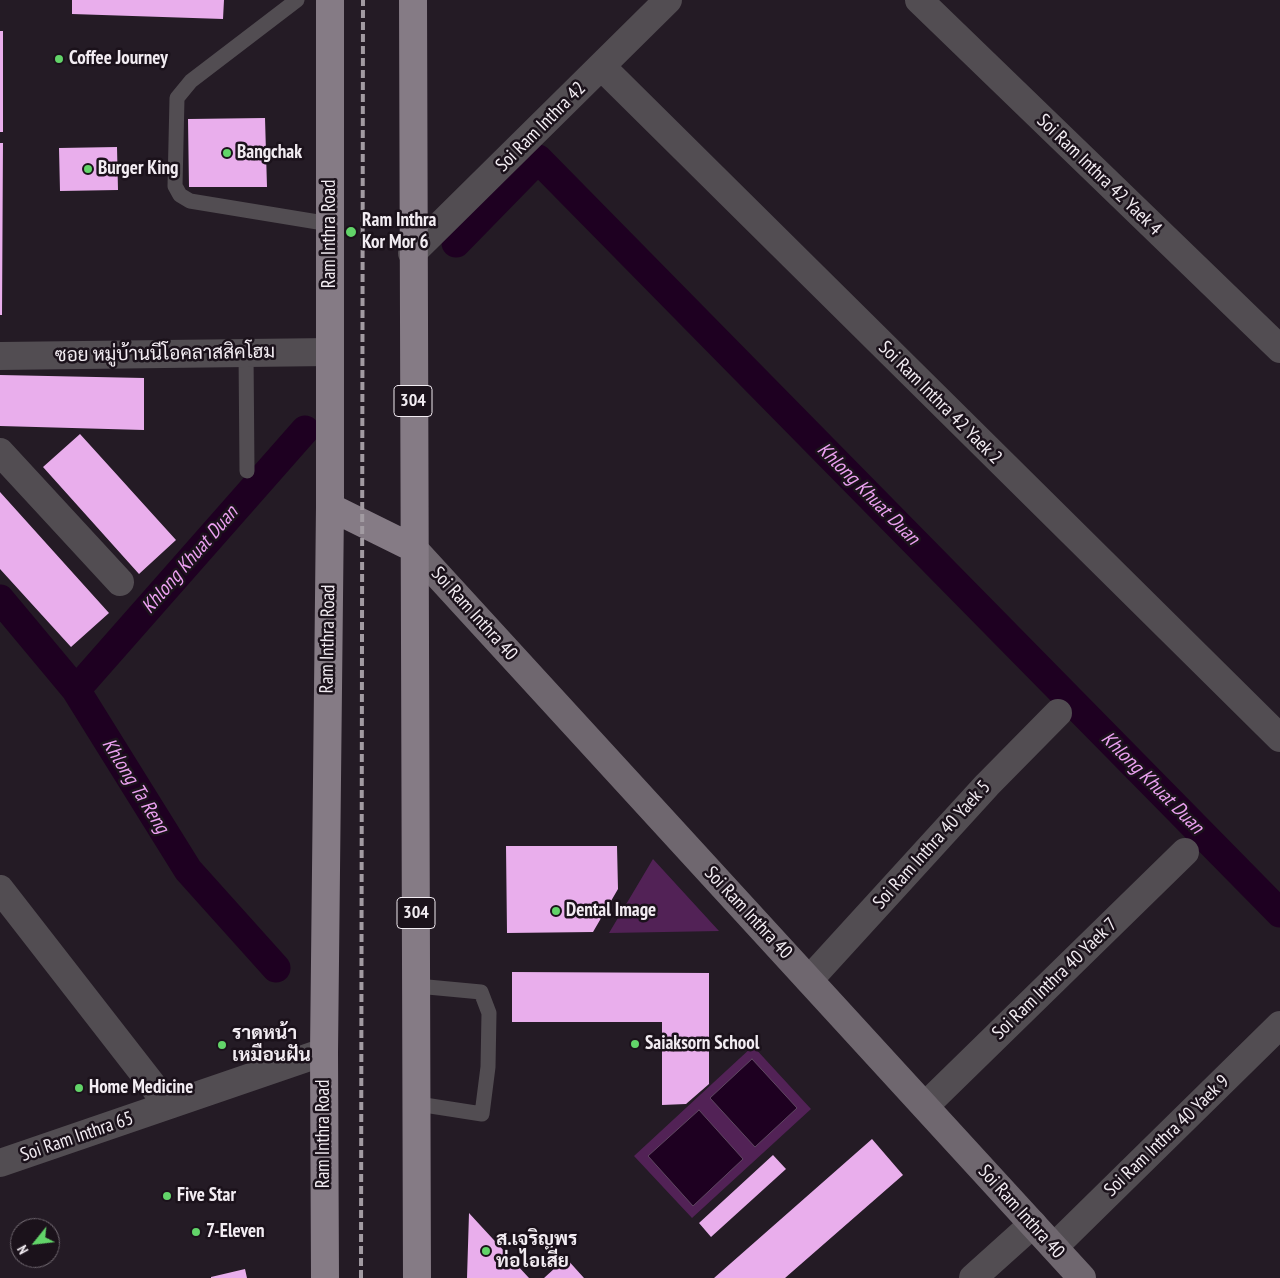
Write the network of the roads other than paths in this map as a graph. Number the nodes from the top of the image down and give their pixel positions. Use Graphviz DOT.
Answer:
graph roads {
  1 [pos="297,0"];
  2 [pos="330,0"];
  3 [pos="413,0"];
  4 [pos="668,0"];
  5 [pos="919,0"];
  6 [pos="602,67"];
  7 [pos="330,224"];
  8 [pos="412,253"];
  9 [pos="1280,349"];
  10 [pos="246,352"];
  11 [pos="330,352"];
  12 [pos="0,356"];
  13 [pos="0,452"];
  14 [pos="246,471"];
  15 [pos="330,507"];
  16 [pos="413,548"];
  17 [pos="120,582"];
  18 [pos="1058,713"];
  19 [pos="1280,738"];
  20 [pos="1184,852"];
  21 [pos="0,888"];
  22 [pos="809,980"];
  23 [pos="417,986"];
  24 [pos="1280,1025"];
  25 [pos="324,1052"];
  26 [pos="418,1104"];
  27 [pos="168,1106"];
  28 [pos="925,1106"];
  29 [pos="0,1163"];
  30 [pos="1033,1224"];
  31 [pos="1054,1247"];
  32 [pos="325,1278"];
  33 [pos="417,1278"];
  34 [pos="973,1278"];
  35 [pos="1082,1278"];
  1 -- 7 [label="lane"];
  2 -- 7 [label="main road, Ram Inthra Road"];
  3 -- 8 [label="main road, 304"];
  4 -- 6 [label="street, Soi Ram Inthra 42"];
  5 -- 9 [label="street, Soi Ram Inthra 42 Yaek 4"];
  6 -- 8 [label="street, Soi Ram Inthra 42"];
  6 -- 19 [label="street, Soi Ram Inthra 42 Yaek 2"];
  7 -- 11 [label="main road, Ram Inthra Road"];
  8 -- 16 [label="main road, 304"];
  10 -- 11 [label="street, ซอย หมู่บ้านนีโอคลาสสิคโฮม"];
  10 -- 12 [label="street, ซอย หมู่บ้านนีโอคลาสสิคโฮม"];
  10 -- 14 [label="lane"];
  11 -- 15 [label="main road, Ram Inthra Road"];
  13 -- 17 [label="street"];
  15 -- 16 [label="main road"];
  15 -- 25 [label="main road, Ram Inthra Road"];
  16 -- 22 [label="street, Soi Ram Inthra 40"];
  16 -- 23 [label="main road, 304"];
  18 -- 22 [label="street, Soi Ram Inthra 40 Yaek 5"];
  20 -- 28 [label="street, Soi Ram Inthra 40 Yaek 7"];
  21 -- 27 [label="street"];
  22 -- 28 [label="street, Soi Ram Inthra 40"];
  23 -- 26 [label="main road, 304"];
  23 -- 26 [label="lane"];
  24 -- 31 [label="street, Soi Ram Inthra 40 Yaek 9"];
  25 -- 27 [label="street, Soi Ram Inthra 65"];
  25 -- 32 [label="main road, Ram Inthra Road"];
  26 -- 33 [label="main road, 304"];
  27 -- 29 [label="street, Soi Ram Inthra 65"];
  28 -- 30 [label="street, Soi Ram Inthra 40"];
  30 -- 31 [label="street, Soi Ram Inthra 40"];
  30 -- 34 [label="street"];
  31 -- 35 [label="street, Soi Ram Inthra 40"];
}
